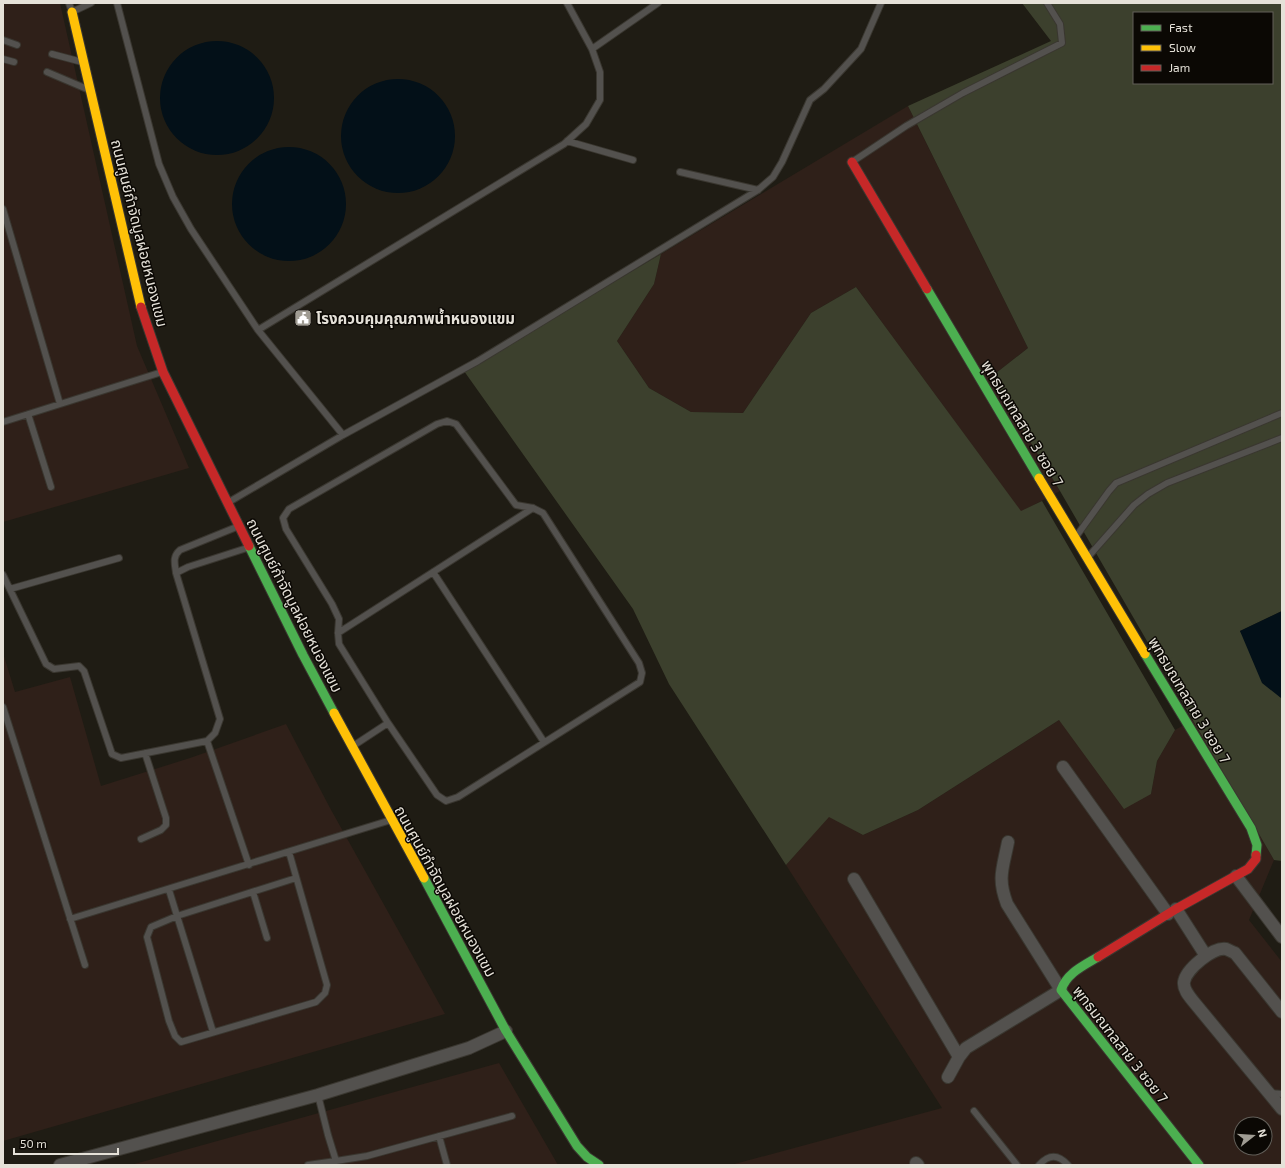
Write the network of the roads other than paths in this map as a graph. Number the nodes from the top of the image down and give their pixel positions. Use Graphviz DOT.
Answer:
graph roads {
  1 [pos="68,3"];
  2 [pos="91,3"];
  3 [pos="117,3"];
  4 [pos="567,3"];
  5 [pos="658,3"];
  6 [pos="881,3"];
  7 [pos="1047,3"];
  8 [pos="72,12"];
  9 [pos="3,40"];
  10 [pos="17,45"];
  11 [pos="592,48"];
  12 [pos="52,54"];
  13 [pos="3,59"];
  14 [pos="14,62"];
  15 [pos="84,62"];
  16 [pos="47,72"];
  17 [pos="91,90"];
  18 [pos="567,141"];
  19 [pos="633,160"];
  20 [pos="852,162"];
  21 [pos="680,172"];
  22 [pos="758,190"];
  23 [pos="3,209"];
  24 [pos="258,330"];
  25 [pos="163,372"];
  26 [pos="60,404"];
  27 [pos="1282,413"];
  28 [pos="28,414"];
  29 [pos="3,422"];
  30 [pos="343,434"];
  31 [pos="1282,438"];
  32 [pos="51,487"];
  33 [pos="228,503"];
  34 [pos="533,508"];
  35 [pos="240,526"];
  36 [pos="1075,538"];
  37 [pos="250,547"];
  38 [pos="119,558"];
  39 [pos="1087,559"];
  40 [pos="433,572"];
  41 [pos="176,573"];
  42 [pos="3,575"];
  43 [pos="10,589"];
  44 [pos="338,633"];
  45 [pos="3,706"];
  46 [pos="388,723"];
  47 [pos="207,741"];
  48 [pos="544,742"];
  49 [pos="352,747"];
  50 [pos="145,753"];
  51 [pos="1063,767"];
  52 [pos="391,820"];
  53 [pos="140,839"];
  54 [pos="1008,842"];
  55 [pos="289,852"];
  56 [pos="249,864"];
  57 [pos="1236,876"];
  58 [pos="296,878"];
  59 [pos="854,879"];
  60 [pos="168,890"];
  61 [pos="253,892"];
  62 [pos="1172,912"];
  63 [pos="177,916"];
  64 [pos="70,919"];
  65 [pos="1282,937"];
  66 [pos="267,938"];
  67 [pos="1206,956"];
  68 [pos="85,965"];
  69 [pos="1061,990"];
  70 [pos="1282,1012"];
  71 [pos="506,1031"];
  72 [pos="213,1032"];
  73 [pos="959,1056"];
  74 [pos="948,1078"];
  75 [pos="1269,1093"];
  76 [pos="1282,1094"];
  77 [pos="318,1095"];
  78 [pos="1282,1109"];
  79 [pos="974,1111"];
  80 [pos="512,1116"];
  81 [pos="439,1136"];
  82 [pos="336,1161"];
  83 [pos="60,1165"];
  84 [pos="308,1165"];
  85 [pos="447,1165"];
  86 [pos="599,1165"];
  87 [pos="1017,1165"];
  88 [pos="1039,1165"];
  89 [pos="1068,1165"];
  90 [pos="1199,1165"];
  1 -- 8 [label="lane"];
  2 -- 8 [label="lane"];
  3 -- 24 [label="lane"];
  4 -- 11 [label="lane"];
  5 -- 11 [label="lane"];
  6 -- 22 [label="lane"];
  7 -- 20 [label="lane"];
  8 -- 15 [label="street, ถนนศูนย์กำจัดมูลฝอยหนองแขม"];
  9 -- 10 [label="lane"];
  11 -- 18 [label="lane"];
  12 -- 15 [label="lane"];
  13 -- 14 [label="lane"];
  15 -- 17 [label="street, ถนนศูนย์กำจัดมูลฝอยหนองแขม"];
  16 -- 17 [label="lane"];
  17 -- 25 [label="street, ถนนศูนย์กำจัดมูลฝอยหนองแขม"];
  18 -- 19 [label="lane"];
  18 -- 24 [label="lane"];
  20 -- 36 [label="street, พุทธมณฑลสาย 3 ซอย 7"];
  21 -- 22 [label="lane"];
  22 -- 30 [label="lane"];
  23 -- 26 [label="lane"];
  24 -- 30 [label="lane"];
  25 -- 26 [label="lane"];
  25 -- 33 [label="street, ถนนศูนย์กำจัดมูลฝอยหนองแขม"];
  26 -- 28 [label="lane"];
  27 -- 36 [label="lane"];
  28 -- 29 [label="lane"];
  28 -- 32 [label="lane"];
  30 -- 33 [label="lane"];
  31 -- 39 [label="lane"];
  33 -- 35 [label="street, ถนนศูนย์กำจัดมูลฝอยหนองแขม"];
  34 -- 40 [label="lane"];
  34 -- 44 [label="lane"];
  34 -- 48 [label="lane"];
  35 -- 37 [label="street, ถนนศูนย์กำจัดมูลฝอยหนองแขม"];
  35 -- 41 [label="lane"];
  36 -- 39 [label="street, พุทธมณฑลสาย 3 ซอย 7"];
  37 -- 41 [label="lane"];
  37 -- 49 [label="street, ถนนศูนย์กำจัดมูลฝอยหนองแขม"];
  38 -- 43 [label="lane"];
  39 -- 57 [label="street, พุทธมณฑลสาย 3 ซอย 7"];
  40 -- 44 [label="lane"];
  40 -- 48 [label="lane"];
  41 -- 47 [label="lane"];
  42 -- 43 [label="lane"];
  43 -- 50 [label="lane"];
  44 -- 46 [label="lane"];
  45 -- 64 [label="lane"];
  46 -- 48 [label="lane"];
  46 -- 49 [label="lane"];
  47 -- 50 [label="lane"];
  47 -- 56 [label="lane"];
  49 -- 52 [label="street, ถนนศูนย์กำจัดมูลฝอยหนองแขม"];
  50 -- 53 [label="lane"];
  51 -- 62 [label="street"];
  52 -- 55 [label="lane"];
  52 -- 71 [label="street, ถนนศูนย์กำจัดมูลฝอยหนองแขม"];
  54 -- 69 [label="street"];
  55 -- 56 [label="lane"];
  55 -- 58 [label="lane"];
  56 -- 60 [label="lane"];
  57 -- 62 [label="street, พุทธมณฑลสาย 3 ซอย 7"];
  57 -- 65 [label="street"];
  58 -- 61 [label="lane"];
  58 -- 72 [label="lane"];
  59 -- 73 [label="street"];
  60 -- 63 [label="lane"];
  60 -- 64 [label="lane"];
  61 -- 63 [label="lane"];
  61 -- 66 [label="lane"];
  62 -- 67 [label="street"];
  62 -- 69 [label="street, พุทธมณฑลสาย 3 ซอย 7"];
  63 -- 72 [label="lane"];
  63 -- 72 [label="lane"];
  64 -- 68 [label="lane"];
  67 -- 70 [label="street"];
  67 -- 75 [label="street"];
  69 -- 73 [label="street"];
  69 -- 90 [label="street, พุทธมณฑลสาย 3 ซอย 7"];
  71 -- 77 [label="street"];
  71 -- 86 [label="street, ถนนศูนย์กำจัดมูลฝอยหนองแขม"];
  73 -- 74 [label="street"];
  75 -- 76 [label="lane"];
  75 -- 78 [label="street"];
  77 -- 82 [label="lane"];
  77 -- 83 [label="street"];
  79 -- 87 [label="lane"];
  80 -- 81 [label="lane"];
  81 -- 82 [label="lane"];
  81 -- 85 [label="lane"];
  82 -- 84 [label="lane"];
  88 -- 89 [label="lane"];
}
